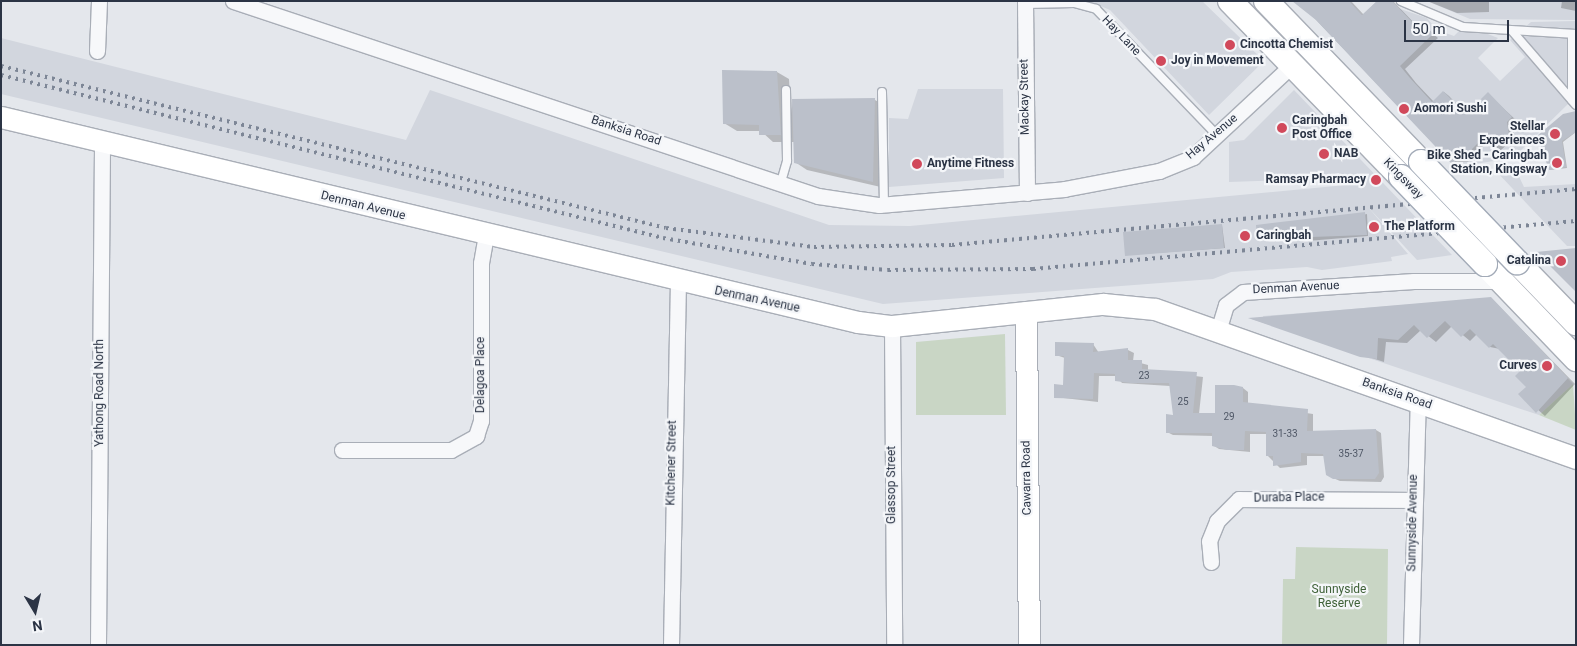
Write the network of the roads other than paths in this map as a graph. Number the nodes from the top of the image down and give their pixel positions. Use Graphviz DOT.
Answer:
graph roads {
  1 [pos="99,1"];
  2 [pos="233,1"];
  3 [pos="1230,1"];
  4 [pos="1266,1"];
  5 [pos="1401,1"];
  6 [pos="1025,2"];
  7 [pos="1513,32"];
  8 [pos="1574,34"];
  9 [pos="1310,47"];
  10 [pos="97,52"];
  11 [pos="1292,65"];
  12 [pos="786,90"];
  13 [pos="882,92"];
  14 [pos="1574,102"];
  15 [pos="1,118"];
  16 [pos="1217,135"];
  17 [pos="102,142"];
  18 [pos="781,182"];
  19 [pos="1027,193"];
  20 [pos="884,204"];
  21 [pos="486,236"];
  22 [pos="1502,281"];
  23 [pos="678,282"];
  24 [pos="1026,312"];
  25 [pos="1576,323"];
  26 [pos="892,326"];
  27 [pos="1218,331"];
  28 [pos="1576,359"];
  29 [pos="1418,401"];
  30 [pos="342,450"];
  31 [pos="1576,458"];
  32 [pos="1413,500"];
  33 [pos="1211,562"];
  34 [pos="98,645"];
  35 [pos="670,645"];
  36 [pos="894,645"];
  37 [pos="1028,645"];
  38 [pos="1411,645"];
  1 -- 10 [label="street"];
  2 -- 18 [label="street, Banksia Road"];
  3 -- 11 [label="main road, Kingsway"];
  4 -- 9 [label="main road, Kingsway"];
  5 -- 7 [label="lane"];
  6 -- 16 [label="lane, Hay Lane"];
  6 -- 19 [label="street, Mackay Street"];
  7 -- 8 [label="lane"];
  7 -- 14 [label="lane"];
  8 -- 14 [label="lane"];
  9 -- 11 [label="main road"];
  9 -- 25 [label="main road, Kingsway, bridge"];
  11 -- 16 [label="street, Hay Avenue"];
  11 -- 22 [label="main road, Kingsway, bridge"];
  12 -- 18 [label="lane"];
  13 -- 20 [label="lane"];
  15 -- 17 [label="street, Denman Avenue"];
  16 -- 19 [label="street, Hay Avenue"];
  17 -- 21 [label="street, Denman Avenue"];
  17 -- 34 [label="street, Yathong Road North"];
  18 -- 20 [label="street, Banksia Road"];
  19 -- 20 [label="street, Banksia Road"];
  21 -- 23 [label="street, Denman Avenue"];
  21 -- 30 [label="street, Delagoa Place"];
  22 -- 27 [label="street, Denman Avenue"];
  22 -- 28 [label="main road, Kingsway"];
  23 -- 26 [label="street, Denman Avenue"];
  23 -- 35 [label="street, Kitchener Street"];
  24 -- 26 [label="street, Denman Avenue"];
  24 -- 27 [label="street, Denman Avenue"];
  24 -- 37 [label="street, Cawarra Road"];
  26 -- 36 [label="street, Glassop Street"];
  27 -- 29 [label="street, Banksia Road"];
  29 -- 31 [label="street, Banksia Road"];
  29 -- 32 [label="street, Sunnyside Avenue"];
  32 -- 33 [label="street, Duraba Place"];
  32 -- 38 [label="street, Sunnyside Avenue"];
}
